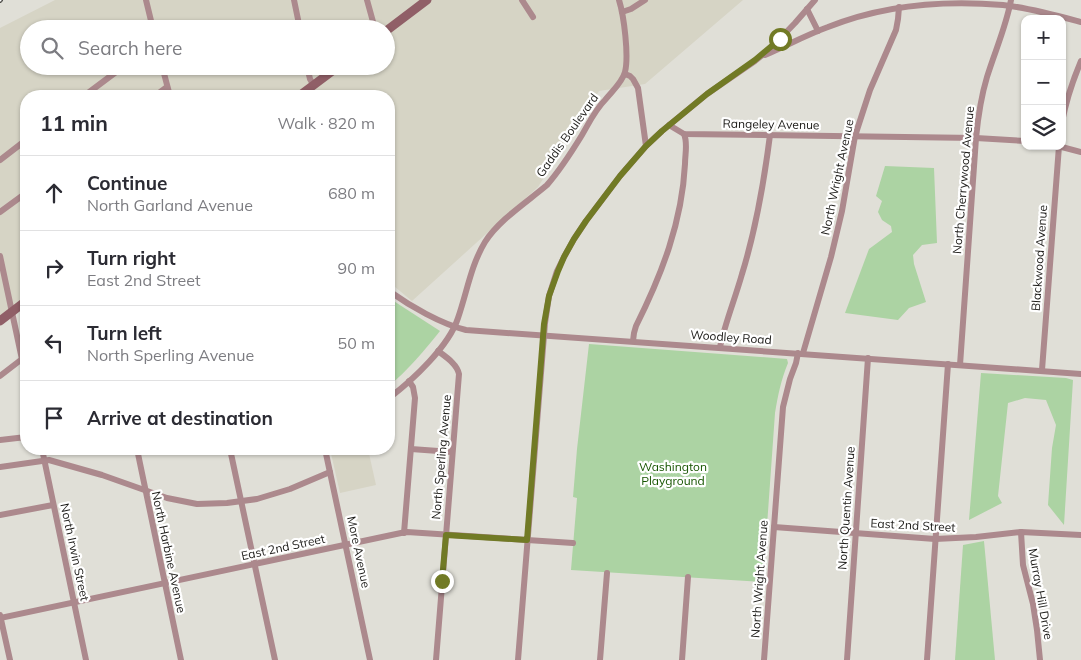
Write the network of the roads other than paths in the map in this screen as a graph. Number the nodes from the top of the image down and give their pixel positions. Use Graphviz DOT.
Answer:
graph roads {
  1 [pos="146,0"];
  2 [pos="294,0"];
  3 [pos="368,0"];
  4 [pos="427,0"];
  5 [pos="522,0"];
  6 [pos="619,0"];
  7 [pos="645,0"];
  8 [pos="814,0"];
  9 [pos="918,2"];
  10 [pos="1010,3"];
  11 [pos="899,8"];
  12 [pos="807,10"];
  13 [pos="622,12"];
  14 [pos="533,17"];
  15 [pos="151,20"];
  16 [pos="298,20"];
  17 [pos="373,20"];
  18 [pos="1081,22"];
  19 [pos="395,24"];
  20 [pos="818,31"];
  21 [pos="755,60"];
  22 [pos="1081,61"];
  23 [pos="625,74"];
  24 [pos="112,75"];
  25 [pos="164,75"];
  26 [pos="309,75"];
  27 [pos="328,75"];
  28 [pos="314,86"];
  29 [pos="167,87"];
  30 [pos="92,90"];
  31 [pos="163,90"];
  32 [pos="168,90"];
  33 [pos="308,90"];
  34 [pos="1066,105"];
  35 [pos="669,125"];
  36 [pos="684,134"];
  37 [pos="770,135"];
  38 [pos="855,136"];
  39 [pos="976,138"];
  40 [pos="1021,141"];
  41 [pos="20,145"];
  42 [pos="646,146"];
  43 [pos="1066,148"];
  44 [pos="1059,150"];
  45 [pos="1081,152"];
  46 [pos="0,160"];
  47 [pos="20,197"];
  48 [pos="0,212"];
  49 [pos="0,256"];
  50 [pos="395,295"];
  51 [pos="20,306"];
  52 [pos="12,312"];
  53 [pos="0,321"];
  54 [pos="454,327"];
  55 [pos="544,335"];
  56 [pos="633,341"];
  57 [pos="720,347"];
  58 [pos="20,350"];
  59 [pos="438,351"];
  60 [pos="800,353"];
  61 [pos="868,358"];
  62 [pos="20,361"];
  63 [pos="948,364"];
  64 [pos="960,365"];
  65 [pos="1042,370"];
  66 [pos="1081,374"];
  67 [pos="0,376"];
  68 [pos="408,381"];
  69 [pos="395,393"];
  70 [pos="20,438"];
  71 [pos="0,440"];
  72 [pos="411,450"];
  73 [pos="452,452"];
  74 [pos="43,455"];
  75 [pos="138,455"];
  76 [pos="231,455"];
  77 [pos="326,455"];
  78 [pos="44,460"];
  79 [pos="0,467"];
  80 [pos="330,472"];
  81 [pos="145,490"];
  82 [pos="242,501"];
  83 [pos="54,505"];
  84 [pos="0,515"];
  85 [pos="774,527"];
  86 [pos="1021,532"];
  87 [pos="404,533"];
  88 [pos="856,533"];
  89 [pos="446,535"];
  90 [pos="1081,535"];
  91 [pos="936,539"];
  92 [pos="527,540"];
  93 [pos="573,543"];
  94 [pos="345,545"];
  95 [pos="255,564"];
  96 [pos="607,573"];
  97 [pos="688,577"];
  98 [pos="165,583"];
  99 [pos="74,602"];
  100 [pos="0,616"];
  101 [pos="10,660"];
  102 [pos="86,660"];
  103 [pos="181,660"];
  104 [pos="275,660"];
  105 [pos="370,660"];
  106 [pos="436,660"];
  107 [pos="518,660"];
  108 [pos="600,660"];
  109 [pos="682,660"];
  110 [pos="764,660"];
  111 [pos="847,660"];
  112 [pos="927,660"];
  113 [pos="1040,660"];
  1 -- 15 [label="street"];
  2 -- 16 [label="street"];
  3 -- 17 [label="street"];
  4 -- 19 [label="main road"];
  5 -- 14 [label="street"];
  6 -- 13 [label="street"];
  7 -- 13 [label="street"];
  8 -- 12 [label="street"];
  9 -- 10 [label="street"];
  9 -- 11 [label="street"];
  10 -- 18 [label="street"];
  10 -- 39 [label="street, North Cherrywood Avenue"];
  11 -- 20 [label="street"];
  11 -- 38 [label="street, North Wright Avenue"];
  12 -- 20 [label="street"];
  12 -- 21 [label="street"];
  13 -- 23 [label="street"];
  20 -- 21 [label="street"];
  21 -- 35 [label="street"];
  22 -- 34 [label="street"];
  23 -- 42 [label="street"];
  23 -- 54 [label="street, Gaddis Boulevard"];
  24 -- 30 [label="street"];
  25 -- 29 [label="street"];
  26 -- 28 [label="street"];
  27 -- 28 [label="main road"];
  28 -- 33 [label="main road"];
  29 -- 31 [label="street"];
  29 -- 32 [label="street"];
  35 -- 36 [label="street"];
  35 -- 42 [label="street"];
  36 -- 37 [label="street, Rangeley Avenue"];
  36 -- 56 [label="street"];
  37 -- 38 [label="street, Rangeley Avenue"];
  37 -- 57 [label="street"];
  38 -- 39 [label="street, Rangeley Avenue"];
  38 -- 60 [label="street, North Wright Avenue"];
  39 -- 40 [label="street, Rangeley Avenue"];
  39 -- 64 [label="street, North Cherrywood Avenue"];
  41 -- 46 [label="street"];
  42 -- 55 [label="street"];
  43 -- 45 [label="street"];
  44 -- 65 [label="street, Blackwood Avenue"];
  47 -- 48 [label="street"];
  49 -- 52 [label="street"];
  50 -- 54 [label="street, Woodley Road"];
  51 -- 52 [label="main road"];
  52 -- 53 [label="main road"];
  52 -- 58 [label="street"];
  54 -- 55 [label="street, Woodley Road"];
  54 -- 59 [label="street, Gaddis Boulevard"];
  55 -- 56 [label="street, Woodley Road"];
  55 -- 92 [label="street"];
  56 -- 57 [label="street, Woodley Road"];
  57 -- 60 [label="street, Woodley Road"];
  59 -- 68 [label="street, Gaddis Boulevard"];
  59 -- 73 [label="street, North Sperling Avenue"];
  60 -- 61 [label="street, Woodley Road"];
  60 -- 85 [label="street, North Wright Avenue"];
  61 -- 63 [label="street, Woodley Road"];
  61 -- 88 [label="street, North Quentin Avenue"];
  62 -- 67 [label="street"];
  63 -- 64 [label="street, Woodley Road"];
  63 -- 91 [label="street"];
  64 -- 65 [label="street, Woodley Road"];
  65 -- 66 [label="street, Woodley Road"];
  68 -- 69 [label="street, Gaddis Boulevard"];
  68 -- 72 [label="street"];
  70 -- 71 [label="street"];
  72 -- 73 [label="street"];
  72 -- 87 [label="street"];
  73 -- 89 [label="street, North Sperling Avenue"];
  74 -- 78 [label="street, North Irwin Street"];
  75 -- 81 [label="street, North Harbine Avenue"];
  76 -- 82 [label="street"];
  77 -- 80 [label="street, More Avenue"];
  78 -- 79 [label="street"];
  78 -- 81 [label="street"];
  78 -- 83 [label="street, North Irwin Street"];
  80 -- 82 [label="street"];
  80 -- 94 [label="street, More Avenue"];
  81 -- 82 [label="street"];
  81 -- 98 [label="street, North Harbine Avenue"];
  82 -- 95 [label="street"];
  83 -- 84 [label="street"];
  83 -- 99 [label="street, North Irwin Street"];
  85 -- 88 [label="street, East 2nd Street"];
  85 -- 110 [label="street, North Wright Avenue"];
  86 -- 90 [label="street, East 2nd Street"];
  86 -- 91 [label="street, East 2nd Street"];
  86 -- 113 [label="street, Murray Hill Drive"];
  87 -- 89 [label="street, East 2nd Street"];
  87 -- 94 [label="street, East 2nd Street"];
  88 -- 91 [label="street, East 2nd Street"];
  88 -- 111 [label="street, North Quentin Avenue"];
  89 -- 92 [label="street, East 2nd Street"];
  89 -- 106 [label="street, North Sperling Avenue"];
  91 -- 112 [label="street"];
  92 -- 93 [label="street, East 2nd Street"];
  92 -- 107 [label="street"];
  94 -- 95 [label="street, East 2nd Street"];
  94 -- 105 [label="street, More Avenue"];
  95 -- 98 [label="street, East 2nd Street"];
  95 -- 104 [label="street"];
  96 -- 108 [label="street"];
  97 -- 109 [label="street"];
  98 -- 99 [label="street, East 2nd Street"];
  98 -- 103 [label="street, North Harbine Avenue"];
  99 -- 100 [label="street, East 2nd Street"];
  99 -- 102 [label="street, North Irwin Street"];
  100 -- 101 [label="street"];
}
